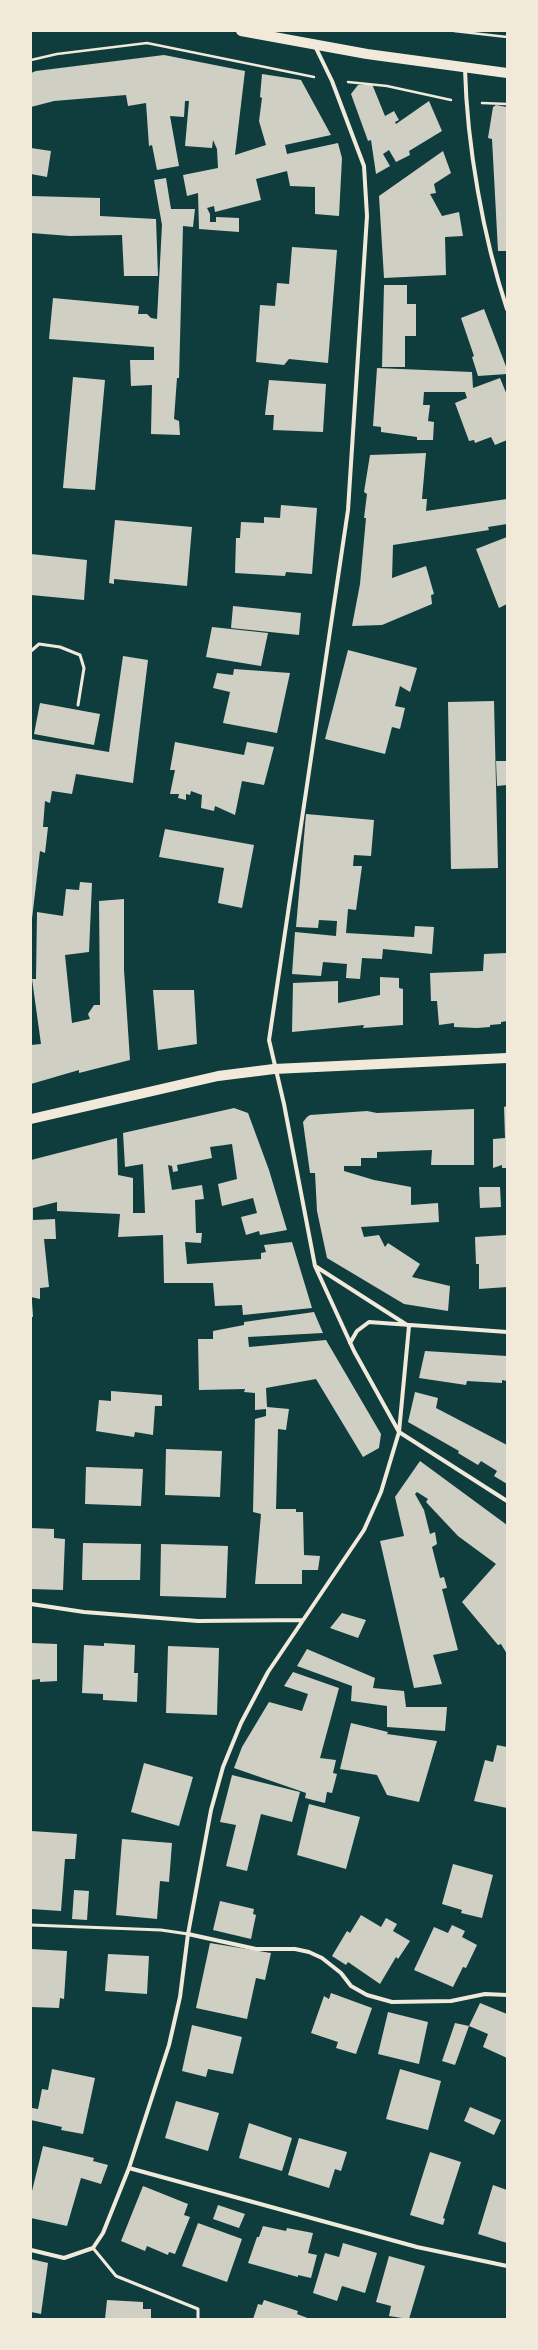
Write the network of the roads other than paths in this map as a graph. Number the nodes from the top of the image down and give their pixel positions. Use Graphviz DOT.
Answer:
graph roads {
  1 [pos="241,31"];
  2 [pos="315,44"];
  3 [pos="465,68"];
  4 [pos="507,73"];
  5 [pos="507,309"];
  6 [pos="31,651"];
  7 [pos="78,704"];
  8 [pos="507,1058"];
  9 [pos="274,1069"];
  10 [pos="31,1119"];
  11 [pos="315,1266"];
  12 [pos="409,1326"];
  13 [pos="507,1332"];
  14 [pos="350,1343"];
  15 [pos="399,1432"];
  16 [pos="507,1501"];
  17 [pos="31,1604"];
  18 [pos="303,1620"];
  19 [pos="31,1925"];
  20 [pos="188,1934"];
  21 [pos="507,1996"];
  22 [pos="129,2168"];
  23 [pos="93,2248"];
  24 [pos="31,2250"];
  25 [pos="507,2266"];
  26 [pos="198,2319"];
  1 -- 2 [label="main road"];
  2 -- 3 [label="main road"];
  2 -- 9 [label="street"];
  3 -- 4 [label="main road"];
  3 -- 5 [label="street"];
  6 -- 7 [label="lane"];
  8 -- 9 [label="main road"];
  9 -- 10 [label="main road"];
  9 -- 11 [label="street"];
  11 -- 12 [label="street"];
  11 -- 14 [label="street"];
  12 -- 13 [label="street"];
  12 -- 14 [label="street"];
  12 -- 15 [label="street"];
  14 -- 15 [label="street"];
  15 -- 16 [label="street"];
  15 -- 18 [label="street"];
  17 -- 18 [label="street"];
  18 -- 20 [label="street"];
  19 -- 20 [label="lane"];
  20 -- 21 [label="street"];
  20 -- 22 [label="street"];
  22 -- 23 [label="street"];
  22 -- 25 [label="street"];
  23 -- 24 [label="street"];
  23 -- 26 [label="lane"];
}
